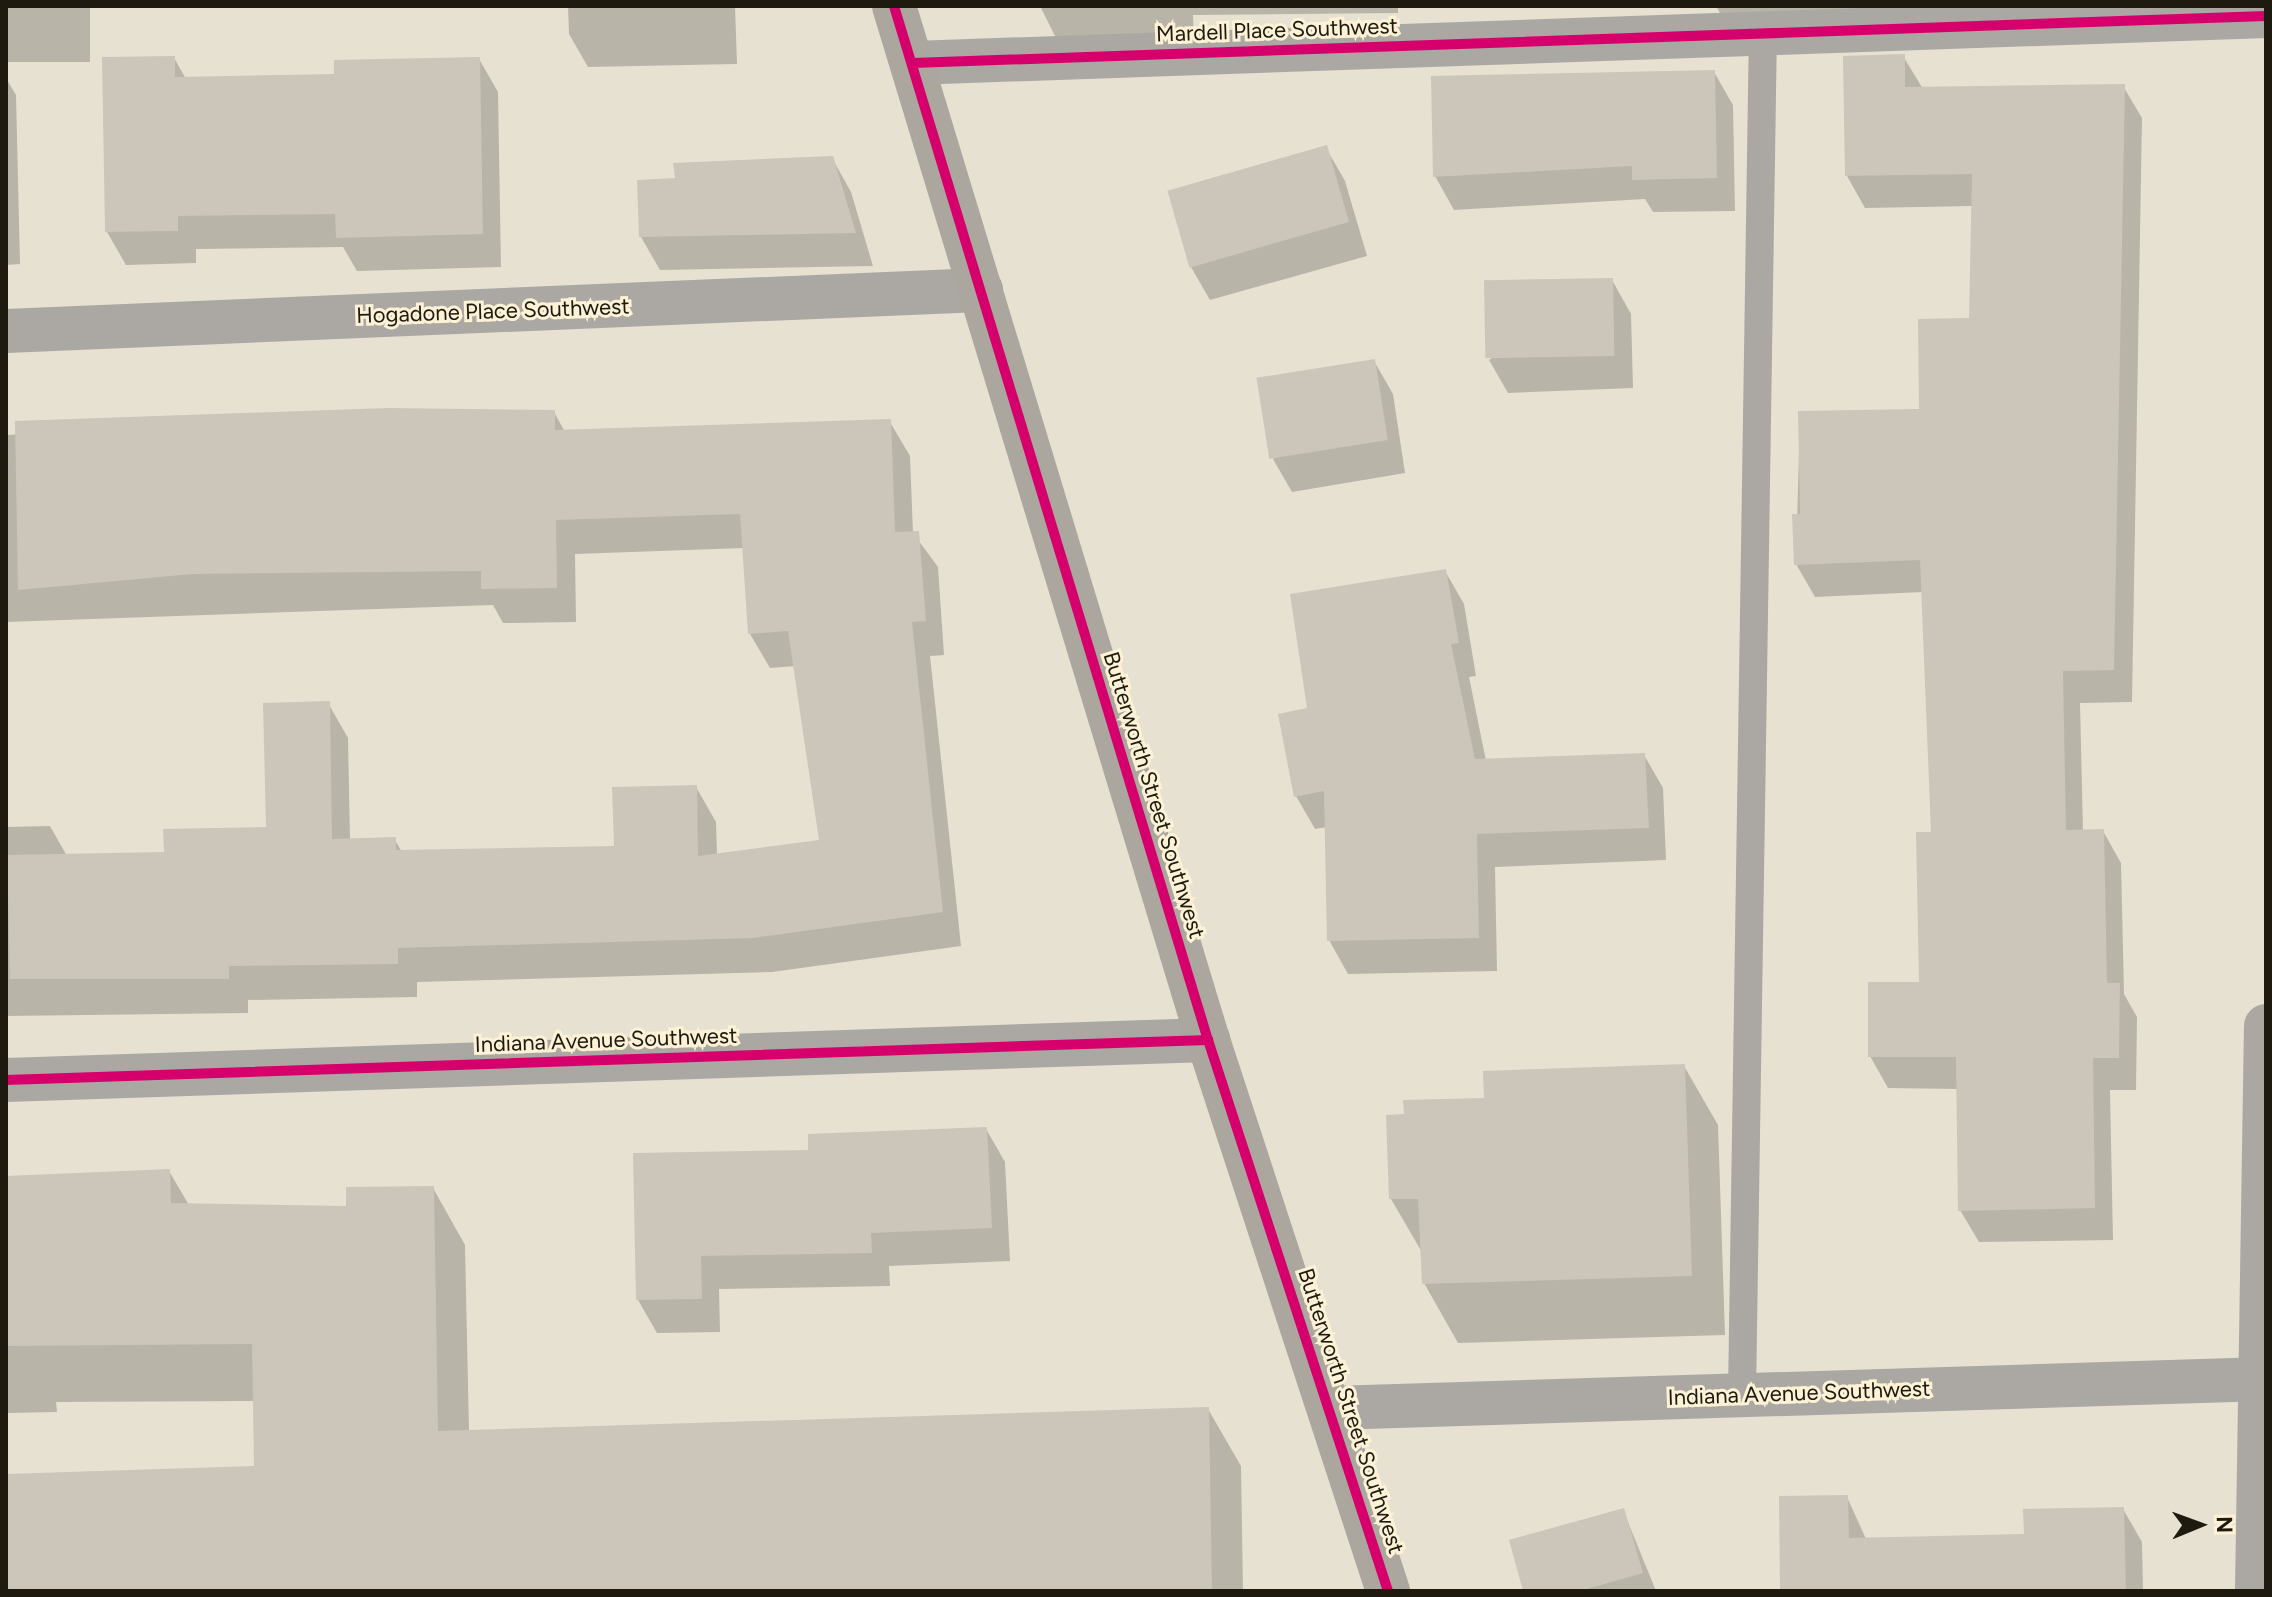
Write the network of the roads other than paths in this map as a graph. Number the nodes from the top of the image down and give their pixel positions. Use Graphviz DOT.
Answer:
graph roads {
  1 [pos="894,6"];
  2 [pos="2266,16"];
  3 [pos="1763,33"];
  4 [pos="913,63"];
  5 [pos="981,290"];
  6 [pos="6,331"];
  7 [pos="2266,1026"];
  8 [pos="1208,1040"];
  9 [pos="6,1080"];
  10 [pos="2264,1379"];
  11 [pos="1742,1395"];
  12 [pos="1332,1408"];
  13 [pos="1388,1591"];
  14 [pos="2257,1591"];
  1 -- 4 [label="street, Butterworth Street Southwest"];
  2 -- 3 [label="street, Mardell Place Southwest"];
  3 -- 4 [label="street, Mardell Place Southwest"];
  3 -- 11 [label="lane"];
  4 -- 5 [label="street, Butterworth Street Southwest"];
  5 -- 6 [label="street, Hogadone Place Southwest"];
  5 -- 8 [label="street, Butterworth Street Southwest"];
  7 -- 10 [label="street"];
  8 -- 9 [label="street, Indiana Avenue Southwest"];
  8 -- 12 [label="street, Butterworth Street Southwest"];
  10 -- 11 [label="street, Indiana Avenue Southwest"];
  10 -- 14 [label="street"];
  11 -- 12 [label="street, Indiana Avenue Southwest"];
  12 -- 13 [label="street, Butterworth Street Southwest"];
}
